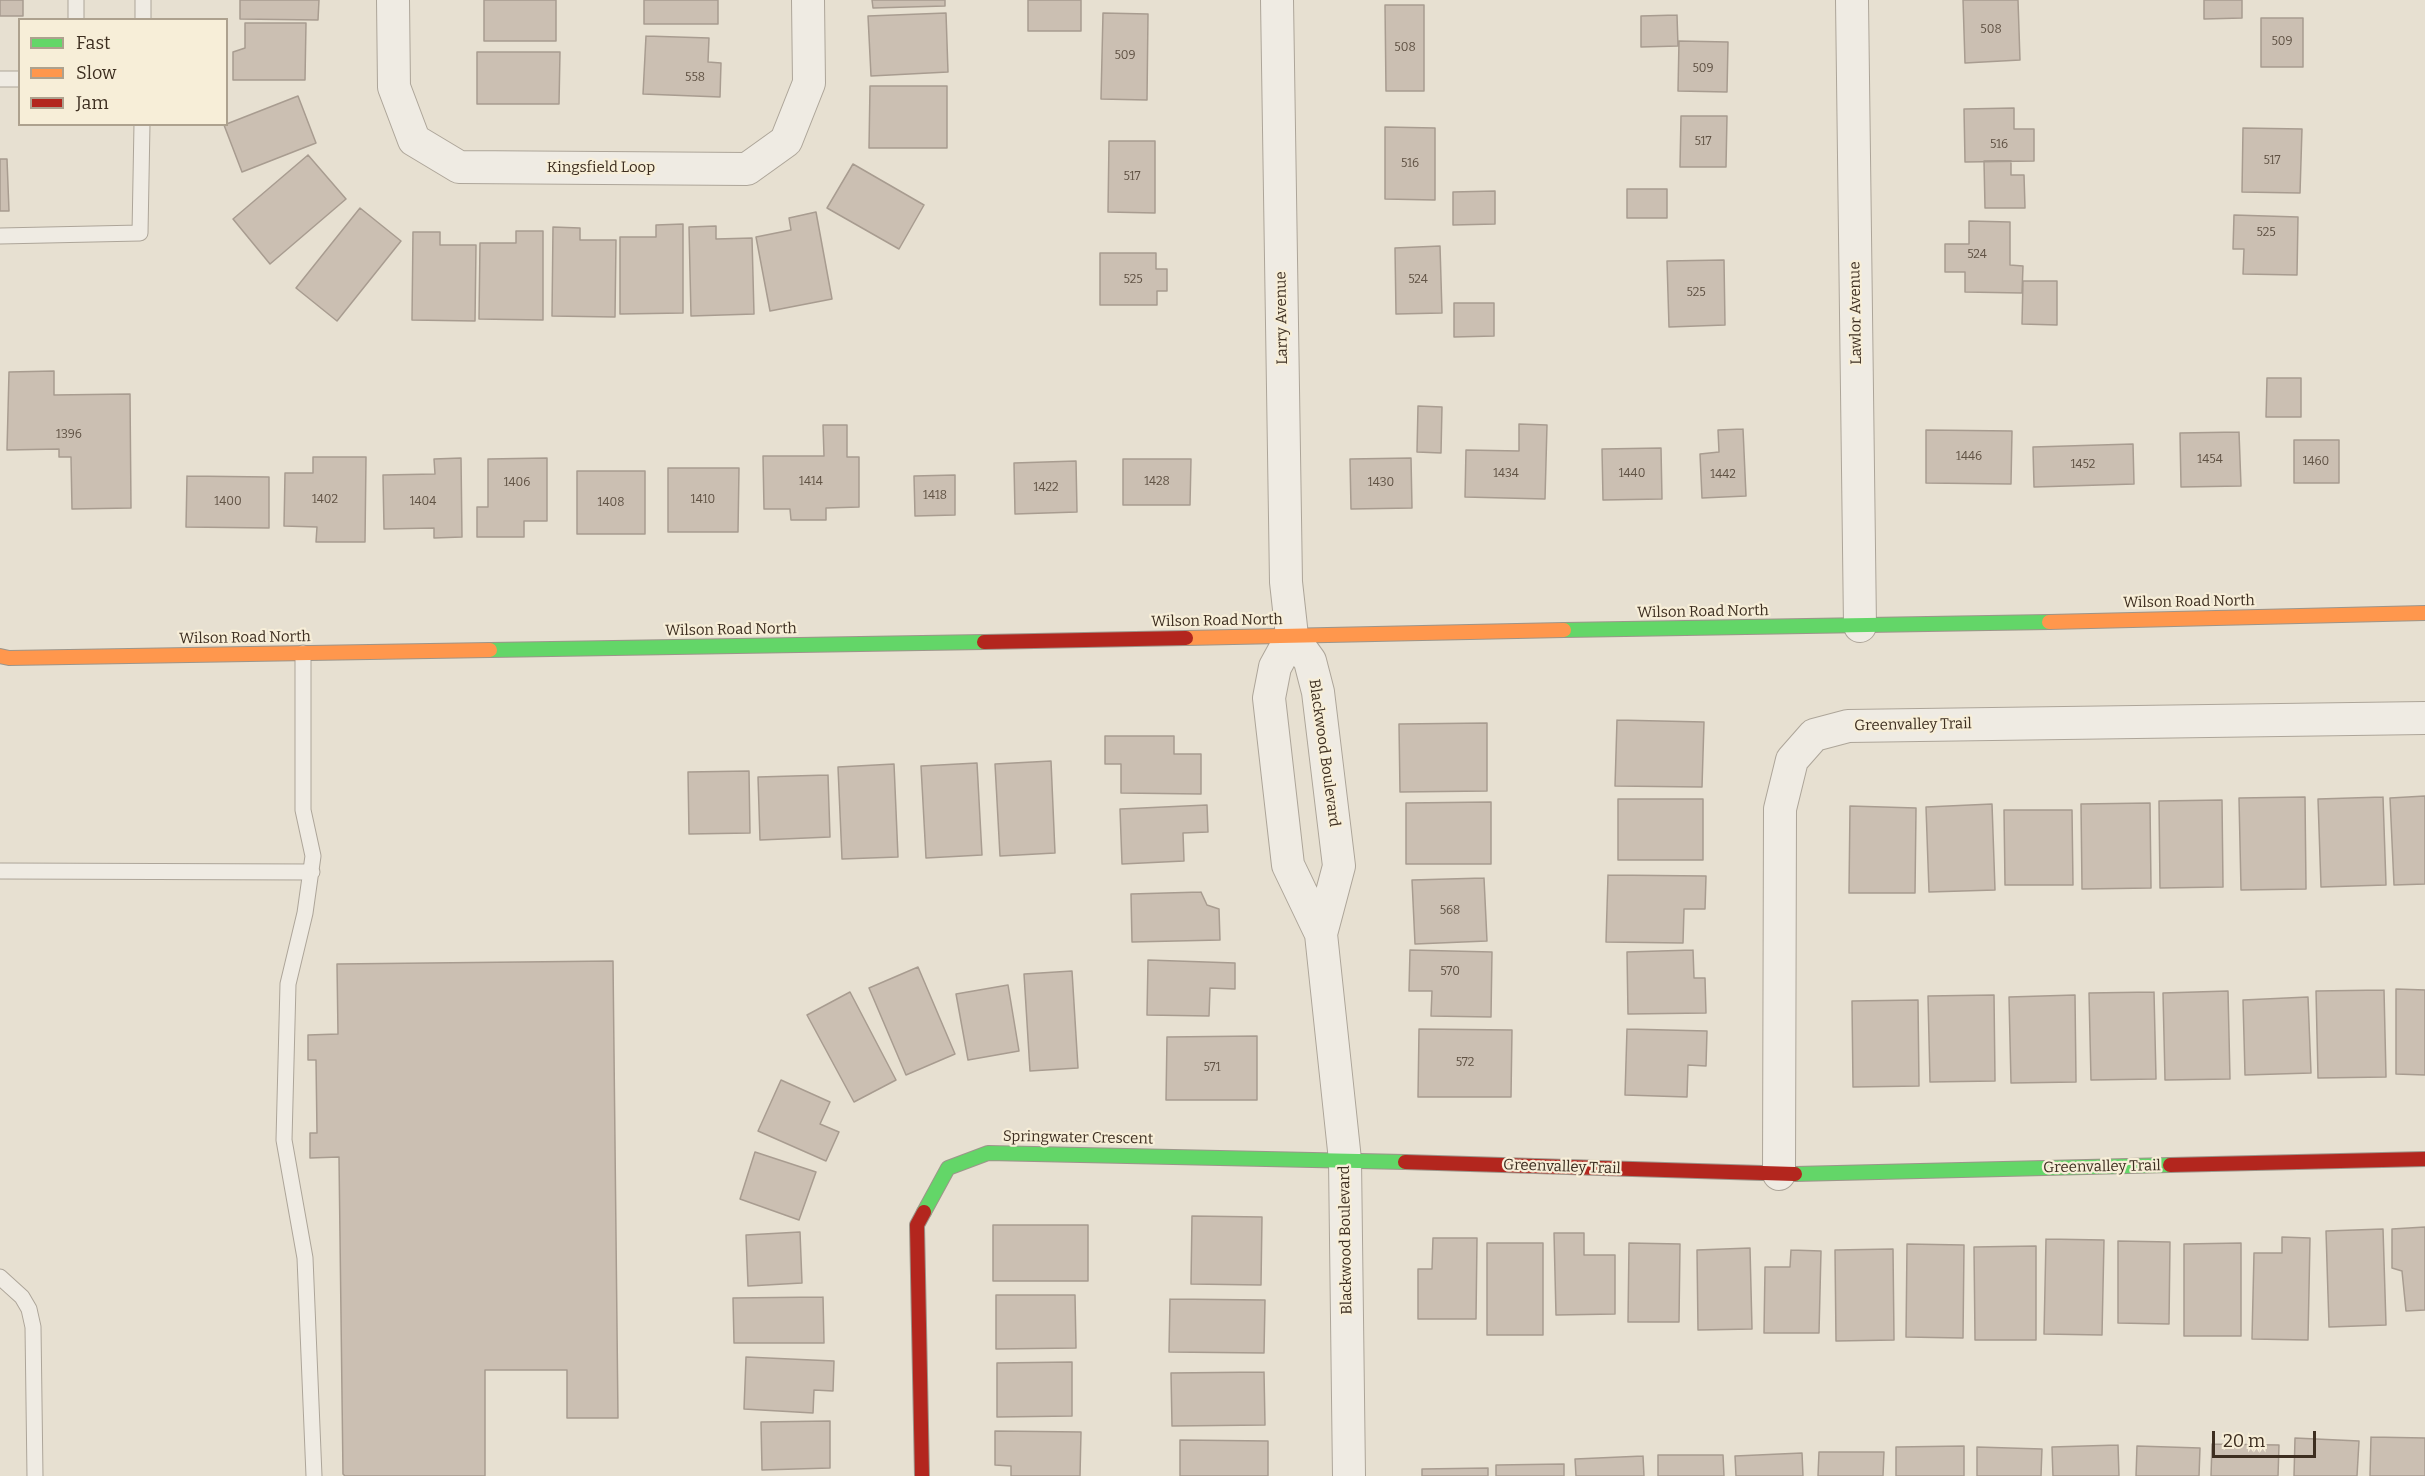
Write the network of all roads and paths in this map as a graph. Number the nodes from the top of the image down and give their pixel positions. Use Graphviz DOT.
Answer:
graph roads {
  1 [pos="76,0"];
  2 [pos="143,0"];
  3 [pos="393,0"];
  4 [pos="808,0"];
  5 [pos="1277,0"];
  6 [pos="1852,0"];
  7 [pos="76,18"];
  8 [pos="143,18"];
  9 [pos="0,79"];
  10 [pos="18,80"];
  11 [pos="142,126"];
  12 [pos="0,236"];
  13 [pos="2425,613"];
  14 [pos="1860,626"];
  15 [pos="1292,636"];
  16 [pos="303,653"];
  17 [pos="3,658"];
  18 [pos="2425,718"];
  19 [pos="0,871"];
  20 [pos="312,872"];
  21 [pos="1321,933"];
  22 [pos="2425,1159"];
  23 [pos="1345,1160"];
  24 [pos="1779,1174"];
  25 [pos="0,1277"];
  26 [pos="34,1476"];
  27 [pos="314,1476"];
  28 [pos="922,1476"];
  29 [pos="1349,1476"];
  1 -- 7 [label="lane"];
  2 -- 8 [label="lane"];
  3 -- 4 [label="street, Kingsfield Loop"];
  5 -- 15 [label="street, Larry Avenue"];
  6 -- 14 [label="street, Lawlor Avenue"];
  9 -- 10 [label="lane"];
  11 -- 12 [label="lane"];
  13 -- 14 [label="street, Wilson Road North"];
  14 -- 15 [label="street, Wilson Road North"];
  15 -- 16 [label="street, Wilson Road North"];
  15 -- 21 [label="street, Blackwood Boulevard"];
  15 -- 21 [label="street, Blackwood Boulevard"];
  16 -- 17 [label="street, Wilson Road North"];
  16 -- 20 [label="lane"];
  18 -- 24 [label="street, Greenvalley Trail"];
  19 -- 20 [label="lane"];
  20 -- 27 [label="lane"];
  21 -- 23 [label="street, Blackwood Boulevard"];
  22 -- 24 [label="street, Greenvalley Trail"];
  23 -- 24 [label="street, Greenvalley Trail"];
  23 -- 28 [label="street, Springwater Crescent"];
  23 -- 29 [label="street, Blackwood Boulevard"];
  25 -- 26 [label="lane"];
}
